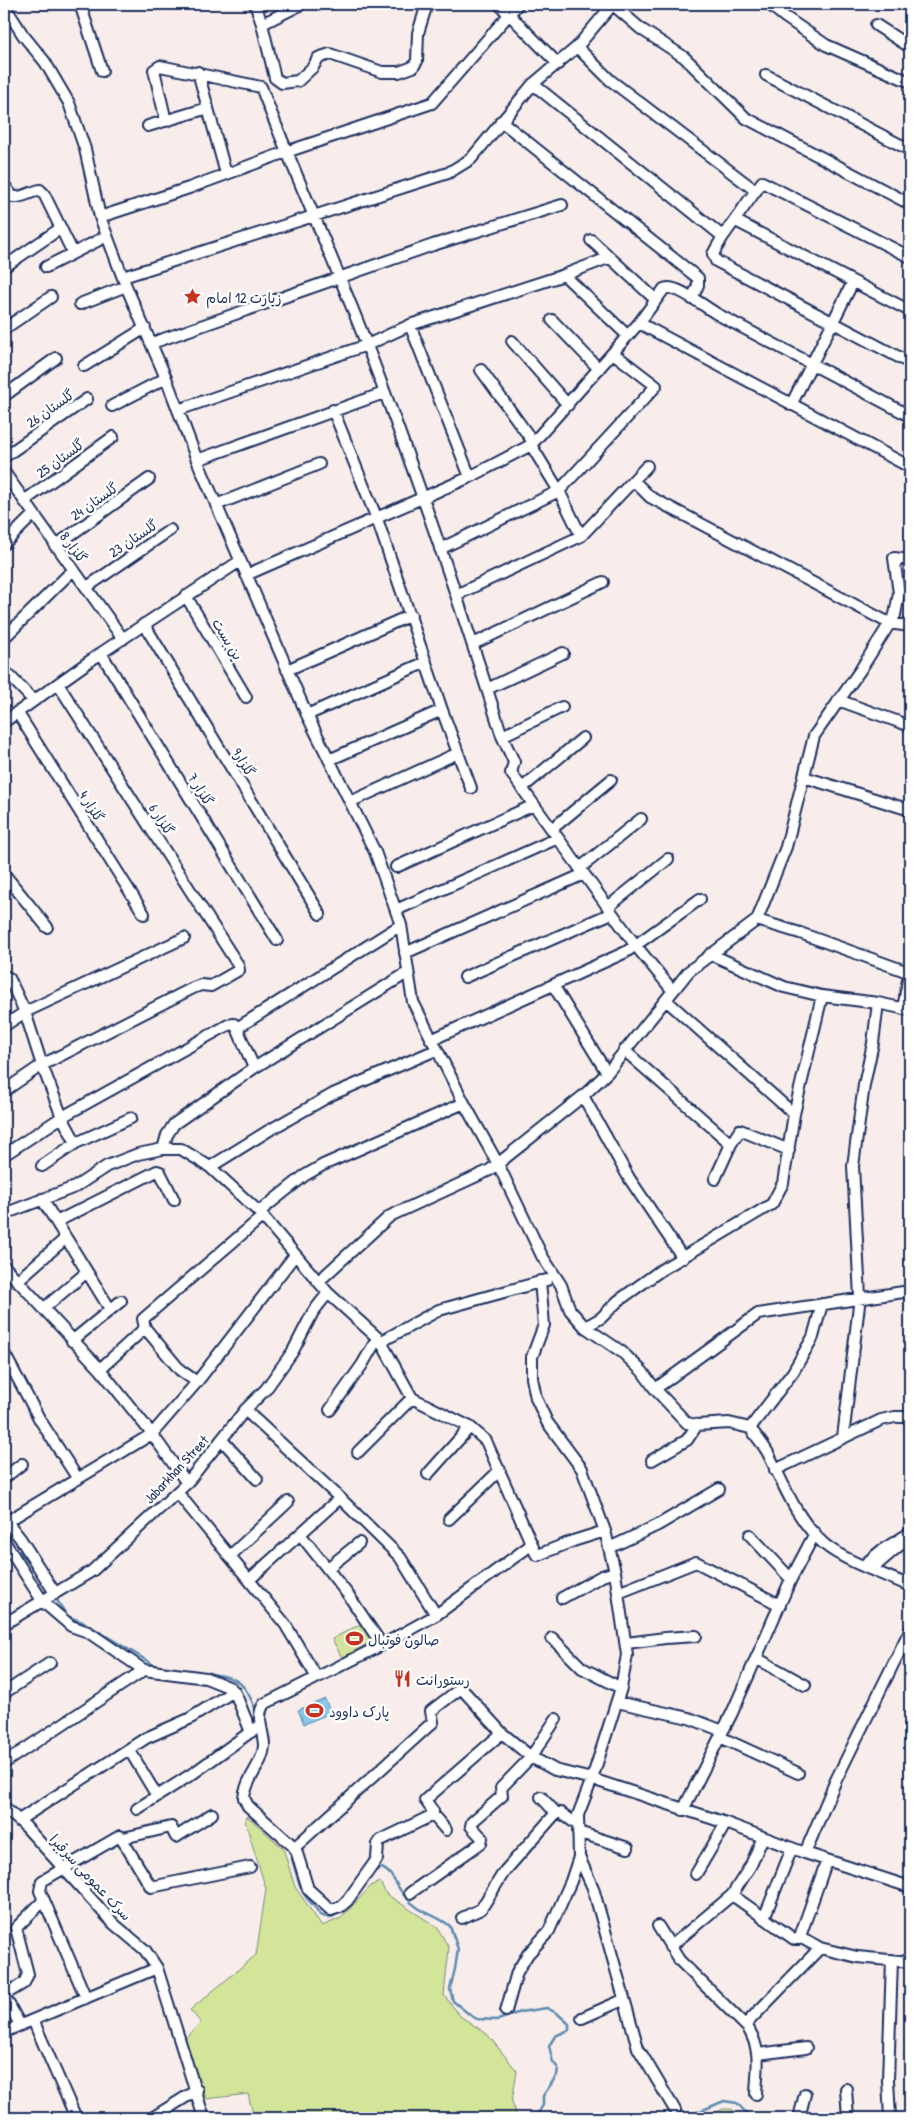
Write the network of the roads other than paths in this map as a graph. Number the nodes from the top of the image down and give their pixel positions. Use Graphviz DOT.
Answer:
graph roads {
  1 [pos="80,4"];
  2 [pos="255,4"];
  3 [pos="302,4"];
  4 [pos="427,4"];
  5 [pos="499,4"];
  6 [pos="518,4"];
  7 [pos="612,4"];
  8 [pos="769,4"];
  9 [pos="4,5"];
  10 [pos="509,14"];
  11 [pos="262,24"];
  12 [pos="876,25"];
  13 [pos="577,47"];
  14 [pos="910,47"];
  15 [pos="558,64"];
  16 [pos="102,71"];
  17 [pos="198,72"];
  18 [pos="766,75"];
  19 [pos="910,82"];
  20 [pos="533,84"];
  21 [pos="208,108"];
  22 [pos="166,121"];
  23 [pos="501,121"];
  24 [pos="148,126"];
  25 [pos="910,150"];
  26 [pos="286,152"];
  27 [pos="226,174"];
  28 [pos="4,185"];
  29 [pos="756,191"];
  30 [pos="562,204"];
  31 [pos="910,204"];
  32 [pos="100,216"];
  33 [pos="313,217"];
  34 [pos="736,221"];
  35 [pos="61,228"];
  36 [pos="107,236"];
  37 [pos="722,238"];
  38 [pos="591,240"];
  39 [pos="73,253"];
  40 [pos="910,256"];
  41 [pos="608,258"];
  42 [pos="4,267"];
  43 [pos="46,267"];
  44 [pos="564,275"];
  45 [pos="341,278"];
  46 [pos="125,281"];
  47 [pos="853,282"];
  48 [pos="52,297"];
  49 [pos="655,299"];
  50 [pos="692,299"];
  51 [pos="80,304"];
  52 [pos="910,311"];
  53 [pos="552,320"];
  54 [pos="638,323"];
  55 [pos="832,323"];
  56 [pos="410,324"];
  57 [pos="144,328"];
  58 [pos="4,329"];
  59 [pos="628,336"];
  60 [pos="512,341"];
  61 [pos="152,343"];
  62 [pos="367,345"];
  63 [pos="613,353"];
  64 [pos="56,358"];
  65 [pos="910,363"];
  66 [pos="811,364"];
  67 [pos="84,366"];
  68 [pos="599,369"];
  69 [pos="481,370"];
  70 [pos="166,378"];
  71 [pos="384,393"];
  72 [pos="4,396"];
  73 [pos="87,399"];
  74 [pos="568,405"];
  75 [pos="791,405"];
  76 [pos="112,406"];
  77 [pos="178,410"];
  78 [pos="332,410"];
  79 [pos="910,416"];
  80 [pos="113,437"];
  81 [pos="532,444"];
  82 [pos="4,457"];
  83 [pos="198,460"];
  84 [pos="319,464"];
  85 [pos="647,466"];
  86 [pos="910,467"];
  87 [pos="4,472"];
  88 [pos="470,478"];
  89 [pos="149,479"];
  90 [pos="634,481"];
  91 [pos="559,491"];
  92 [pos="423,498"];
  93 [pos="24,501"];
  94 [pos="216,505"];
  95 [pos="33,514"];
  96 [pos="377,519"];
  97 [pos="170,530"];
  98 [pos="581,536"];
  99 [pos="4,544"];
  100 [pos="55,546"];
  101 [pos="440,549"];
  102 [pos="910,560"];
  103 [pos="240,561"];
  104 [pos="73,570"];
  105 [pos="246,575"];
  106 [pos="603,582"];
  107 [pos="87,586"];
  108 [pos="899,593"];
  109 [pos="456,595"];
  110 [pos="910,595"];
  111 [pos="186,596"];
  112 [pos="411,615"];
  113 [pos="889,623"];
  114 [pos="144,624"];
  115 [pos="910,626"];
  116 [pos="4,638"];
  117 [pos="123,639"];
  118 [pos="473,644"];
  119 [pos="101,653"];
  120 [pos="563,653"];
  121 [pos="426,662"];
  122 [pos="4,670"];
  123 [pos="287,670"];
  124 [pos="58,684"];
  125 [pos="487,690"];
  126 [pos="246,697"];
  127 [pos="33,700"];
  128 [pos="838,700"];
  129 [pos="562,707"];
  130 [pos="442,710"];
  131 [pos="17,712"];
  132 [pos="307,716"];
  133 [pos="4,722"];
  134 [pos="910,726"];
  135 [pos="502,736"];
  136 [pos="583,738"];
  137 [pos="458,753"];
  138 [pos="329,760"];
  139 [pos="804,777"];
  140 [pos="611,780"];
  141 [pos="471,788"];
  142 [pos="522,788"];
  143 [pos="350,802"];
  144 [pos="534,805"];
  145 [pos="910,810"];
  146 [pos="640,819"];
  147 [pos="555,833"];
  148 [pos="668,859"];
  149 [pos="396,867"];
  150 [pos="582,871"];
  151 [pos="4,874"];
  152 [pos="700,899"];
  153 [pos="396,910"];
  154 [pos="610,910"];
  155 [pos="144,914"];
  156 [pos="320,914"];
  157 [pos="757,920"];
  158 [pos="401,925"];
  159 [pos="47,927"];
  160 [pos="184,938"];
  161 [pos="277,940"];
  162 [pos="636,946"];
  163 [pos="405,953"];
  164 [pos="710,954"];
  165 [pos="909,970"];
  166 [pos="407,973"];
  167 [pos="4,976"];
  168 [pos="465,977"];
  169 [pos="553,986"];
  170 [pos="674,990"];
  171 [pos="822,996"];
  172 [pos="667,1000"];
  173 [pos="878,1003"];
  174 [pos="907,1010"];
  175 [pos="25,1012"];
  176 [pos="4,1026"];
  177 [pos="237,1028"];
  178 [pos="434,1045"];
  179 [pos="624,1050"];
  180 [pos="42,1065"];
  181 [pos="254,1068"];
  182 [pos="607,1073"];
  183 [pos="4,1091"];
  184 [pos="583,1096"];
  185 [pos="464,1103"];
  186 [pos="794,1114"];
  187 [pos="62,1117"];
  188 [pos="131,1118"];
  189 [pos="76,1143"];
  190 [pos="731,1144"];
  191 [pos="163,1149"];
  192 [pos="789,1150"];
  193 [pos="4,1155"];
  194 [pos="498,1164"];
  195 [pos="42,1166"];
  196 [pos="210,1167"];
  197 [pos="715,1179"];
  198 [pos="42,1199"];
  199 [pos="174,1200"];
  200 [pos="4,1214"];
  201 [pos="261,1214"];
  202 [pos="56,1222"];
  203 [pos="66,1238"];
  204 [pos="295,1255"];
  205 [pos="683,1258"];
  206 [pos="4,1266"];
  207 [pos="87,1272"];
  208 [pos="555,1278"];
  209 [pos="17,1281"];
  210 [pos="319,1281"];
  211 [pos="540,1281"];
  212 [pos="910,1291"];
  213 [pos="328,1293"];
  214 [pos="860,1297"];
  215 [pos="121,1301"];
  216 [pos="822,1304"];
  217 [pos="43,1308"];
  218 [pos="110,1310"];
  219 [pos="585,1327"];
  220 [pos="145,1328"];
  221 [pos="72,1340"];
  222 [pos="379,1340"];
  223 [pos="4,1354"];
  224 [pos="100,1369"];
  225 [pos="197,1382"];
  226 [pos="655,1389"];
  227 [pos="412,1398"];
  228 [pos="245,1410"];
  229 [pos="330,1410"];
  230 [pos="910,1417"];
  231 [pos="697,1425"];
  232 [pos="470,1427"];
  233 [pos="750,1428"];
  234 [pos="152,1434"];
  235 [pos="843,1437"];
  236 [pos="222,1440"];
  237 [pos="358,1452"];
  238 [pos="652,1460"];
  239 [pos="22,1464"];
  240 [pos="500,1470"];
  241 [pos="775,1470"];
  242 [pos="428,1474"];
  243 [pos="4,1478"];
  244 [pos="78,1479"];
  245 [pos="257,1479"];
  246 [pos="187,1482"];
  247 [pos="719,1489"];
  248 [pos="177,1492"];
  249 [pos="340,1498"];
  250 [pos="288,1502"];
  251 [pos="449,1519"];
  252 [pos="5,1520"];
  253 [pos="605,1531"];
  254 [pos="815,1533"];
  255 [pos="910,1533"];
  256 [pos="300,1534"];
  257 [pos="750,1535"];
  258 [pos="910,1540"];
  259 [pos="4,1541"];
  260 [pos="359,1543"];
  261 [pos="532,1545"];
  262 [pos="609,1548"];
  263 [pos="230,1556"];
  264 [pos="868,1567"];
  265 [pos="328,1568"];
  266 [pos="615,1572"];
  267 [pos="791,1579"];
  268 [pos="249,1580"];
  269 [pos="910,1586"];
  270 [pos="55,1593"];
  271 [pos="618,1593"];
  272 [pos="562,1598"];
  273 [pos="42,1602"];
  274 [pos="780,1605"];
  275 [pos="436,1615"];
  276 [pos="4,1624"];
  277 [pos="910,1630"];
  278 [pos="696,1636"];
  279 [pos="552,1638"];
  280 [pos="627,1643"];
  281 [pos="382,1645"];
  282 [pos="756,1658"];
  283 [pos="50,1663"];
  284 [pos="144,1670"];
  285 [pos="316,1676"];
  286 [pos="805,1685"];
  287 [pos="621,1688"];
  288 [pos="234,1691"];
  289 [pos="4,1693"];
  290 [pos="617,1702"];
  291 [pos="556,1719"];
  292 [pos="260,1725"];
  293 [pos="250,1732"];
  294 [pos="502,1733"];
  295 [pos="722,1734"];
  296 [pos="130,1750"];
  297 [pos="532,1757"];
  298 [pos="4,1763"];
  299 [pos="798,1773"];
  300 [pos="592,1779"];
  301 [pos="157,1796"];
  302 [pos="541,1797"];
  303 [pos="136,1809"];
  304 [pos="684,1810"];
  305 [pos="6,1813"];
  306 [pos="556,1813"];
  307 [pos="212,1814"];
  308 [pos="433,1815"];
  309 [pos="19,1820"];
  310 [pos="726,1823"];
  311 [pos="578,1828"];
  312 [pos="446,1830"];
  313 [pos="763,1837"];
  314 [pos="123,1838"];
  315 [pos="294,1848"];
  316 [pos="628,1848"];
  317 [pos="792,1848"];
  318 [pos="805,1853"];
  319 [pos="579,1857"];
  320 [pos="827,1860"];
  321 [pos="250,1867"];
  322 [pos="62,1868"];
  323 [pos="696,1874"];
  324 [pos="910,1887"];
  325 [pos="410,1893"];
  326 [pos="732,1894"];
  327 [pos="44,1900"];
  328 [pos="462,1918"];
  329 [pos="764,1918"];
  330 [pos="658,1926"];
  331 [pos="800,1937"];
  332 [pos="670,1947"];
  333 [pos="820,1948"];
  334 [pos="892,1960"];
  335 [pos="910,1962"];
  336 [pos="157,1968"];
  337 [pos="4,1995"];
  338 [pos="86,1998"];
  339 [pos="623,2000"];
  340 [pos="506,2011"];
  341 [pos="582,2018"];
  342 [pos="33,2020"];
  343 [pos="20,2025"];
  344 [pos="745,2025"];
  345 [pos="4,2032"];
  346 [pos="806,2048"];
  347 [pos="758,2054"];
  348 [pos="846,2089"];
  349 [pos="197,2090"];
  350 [pos="756,2094"];
  351 [pos="805,2094"];
  352 [pos="675,2110"];
  353 [pos="76,2118"];
  354 [pos="152,2118"];
  355 [pos="204,2118"];
  356 [pos="799,2118"];
  357 [pos="848,2118"];
  358 [pos="890,2118"];
  1 -- 16 [label="street"];
  2 -- 11 [label="street"];
  3 -- 11 [label="street"];
  4 -- 11 [label="street"];
  5 -- 10 [label="street"];
  6 -- 10 [label="street"];
  7 -- 13 [label="street"];
  7 -- 31 [label="street"];
  8 -- 19 [label="street"];
  9 -- 32 [label="street"];
  10 -- 15 [label="street"];
  10 -- 26 [label="street"];
  12 -- 14 [label="street"];
  13 -- 15 [label="street"];
  13 -- 29 [label="street"];
  15 -- 20 [label="street"];
  17 -- 21 [label="street"];
  17 -- 22 [label="street"];
  17 -- 26 [label="street"];
  18 -- 25 [label="street"];
  20 -- 23 [label="street"];
  20 -- 37 [label="street"];
  21 -- 22 [label="street"];
  21 -- 27 [label="street"];
  22 -- 24 [label="street"];
  23 -- 33 [label="street"];
  23 -- 50 [label="street"];
  26 -- 27 [label="street"];
  26 -- 33 [label="street"];
  27 -- 32 [label="street"];
  28 -- 35 [label="street"];
  29 -- 34 [label="street"];
  29 -- 40 [label="street"];
  30 -- 45 [label="street"];
  32 -- 36 [label="street"];
  33 -- 45 [label="street"];
  33 -- 46 [label="street"];
  34 -- 37 [label="street"];
  34 -- 47 [label="street"];
  35 -- 39 [label="street"];
  35 -- 42 [label="street"];
  36 -- 39 [label="street"];
  36 -- 46 [label="street"];
  37 -- 55 [label="street"];
  38 -- 41 [label="street"];
  39 -- 43 [label="street"];
  41 -- 44 [label="street"];
  41 -- 49 [label="street"];
  44 -- 56 [label="street"];
  44 -- 59 [label="street"];
  45 -- 61 [label="street"];
  45 -- 62 [label="street"];
  46 -- 51 [label="street"];
  46 -- 57 [label="street"];
  47 -- 52 [label="street"];
  47 -- 55 [label="street"];
  48 -- 58 [label="street"];
  49 -- 50 [label="street"];
  49 -- 54 [label="street"];
  50 -- 66 [label="street"];
  53 -- 68 [label="street"];
  54 -- 59 [label="street"];
  54 -- 75 [label="street"];
  55 -- 65 [label="street"];
  55 -- 66 [label="street"];
  56 -- 62 [label="street"];
  56 -- 88 [label="street"];
  57 -- 61 [label="street"];
  57 -- 67 [label="street"];
  59 -- 63 [label="street"];
  60 -- 74 [label="street"];
  61 -- 70 [label="street"];
  62 -- 71 [label="street"];
  62 -- 77 [label="street"];
  63 -- 68 [label="street"];
  63 -- 91 [label="street"];
  64 -- 72 [label="street"];
  66 -- 75 [label="street"];
  66 -- 79 [label="street"];
  68 -- 74 [label="street"];
  69 -- 81 [label="street"];
  70 -- 76 [label="street"];
  70 -- 77 [label="street"];
  71 -- 78 [label="street"];
  71 -- 92 [label="street"];
  73 -- 82 [label="street, گلستان 26"];
  74 -- 81 [label="street"];
  75 -- 86 [label="street"];
  77 -- 83 [label="street"];
  78 -- 83 [label="street"];
  78 -- 96 [label="street"];
  80 -- 93 [label="street, گلستان 25"];
  81 -- 88 [label="street"];
  81 -- 91 [label="street"];
  83 -- 94 [label="street"];
  84 -- 94 [label="street"];
  85 -- 90 [label="street"];
  87 -- 93 [label="street, گلزار 8"];
  88 -- 92 [label="street"];
  89 -- 100 [label="street, گلستان 24"];
  90 -- 98 [label="street"];
  90 -- 113 [label="street"];
  91 -- 98 [label="street"];
  91 -- 101 [label="street"];
  92 -- 96 [label="street"];
  92 -- 101 [label="street"];
  93 -- 95 [label="street, گلزار 8"];
  94 -- 103 [label="street"];
  95 -- 99 [label="street"];
  95 -- 100 [label="street, گلزار 8"];
  96 -- 105 [label="street"];
  96 -- 112 [label="street"];
  97 -- 107 [label="street, گلستان 23"];
  98 -- 109 [label="street"];
  100 -- 104 [label="street, گلزار 8"];
  101 -- 109 [label="street"];
  102 -- 108 [label="street"];
  103 -- 105 [label="street"];
  103 -- 111 [label="street"];
  104 -- 107 [label="street, گلزار 8"];
  104 -- 116 [label="street"];
  105 -- 123 [label="street"];
  106 -- 118 [label="street"];
  107 -- 117 [label="street, گلزار 8"];
  108 -- 110 [label="street"];
  108 -- 113 [label="street"];
  109 -- 118 [label="street"];
  111 -- 114 [label="street"];
  111 -- 126 [label="street, بن بست"];
  112 -- 121 [label="street"];
  112 -- 123 [label="street"];
  113 -- 115 [label="street"];
  113 -- 128 [label="street"];
  114 -- 117 [label="street"];
  114 -- 156 [label="street, گلزار9"];
  117 -- 119 [label="street"];
  118 -- 125 [label="street"];
  119 -- 124 [label="street"];
  119 -- 161 [label="street, گلزار 7"];
  120 -- 125 [label="street"];
  121 -- 130 [label="street"];
  121 -- 132 [label="street"];
  122 -- 127 [label="street"];
  123 -- 132 [label="street"];
  124 -- 127 [label="street"];
  124 -- 180 [label="street, گلزار 6"];
  125 -- 135 [label="street"];
  127 -- 131 [label="street"];
  128 -- 134 [label="street"];
  128 -- 139 [label="street"];
  129 -- 135 [label="street"];
  130 -- 137 [label="street"];
  130 -- 138 [label="street"];
  131 -- 133 [label="street"];
  131 -- 155 [label="street, گلزار 4"];
  132 -- 138 [label="street"];
  135 -- 142 [label="street"];
  136 -- 142 [label="street"];
  137 -- 141 [label="street"];
  137 -- 143 [label="street"];
  138 -- 143 [label="street"];
  139 -- 145 [label="street"];
  139 -- 157 [label="street"];
  140 -- 147 [label="street"];
  142 -- 144 [label="street"];
  143 -- 153 [label="street"];
  144 -- 147 [label="street"];
  144 -- 149 [label="street"];
  146 -- 150 [label="street"];
  147 -- 150 [label="street"];
  147 -- 153 [label="street"];
  148 -- 154 [label="street"];
  150 -- 154 [label="street"];
  150 -- 163 [label="street"];
  151 -- 159 [label="street"];
  152 -- 162 [label="street"];
  153 -- 158 [label="street"];
  154 -- 162 [label="street"];
  154 -- 168 [label="street"];
  157 -- 164 [label="street"];
  157 -- 165 [label="street"];
  158 -- 163 [label="street"];
  158 -- 177 [label="street"];
  160 -- 175 [label="street"];
  162 -- 169 [label="street"];
  162 -- 170 [label="street"];
  163 -- 166 [label="street"];
  164 -- 170 [label="street"];
  164 -- 171 [label="street"];
  165 -- 174 [label="street"];
  166 -- 178 [label="street"];
  166 -- 181 [label="street"];
  167 -- 175 [label="street"];
  169 -- 178 [label="street"];
  169 -- 182 [label="street"];
  170 -- 172 [label="street"];
  171 -- 173 [label="street"];
  171 -- 186 [label="street"];
  172 -- 179 [label="street"];
  172 -- 186 [label="street"];
  173 -- 174 [label="street"];
  173 -- 214 [label="street"];
  175 -- 176 [label="street"];
  175 -- 180 [label="street"];
  177 -- 181 [label="street"];
  177 -- 187 [label="street"];
  178 -- 185 [label="street"];
  178 -- 196 [label="street"];
  179 -- 182 [label="street"];
  179 -- 190 [label="street"];
  180 -- 183 [label="street"];
  180 -- 187 [label="street"];
  181 -- 191 [label="street"];
  182 -- 184 [label="street"];
  184 -- 194 [label="street"];
  184 -- 205 [label="street"];
  185 -- 194 [label="street"];
  185 -- 201 [label="street"];
  186 -- 192 [label="street"];
  187 -- 189 [label="street"];
  187 -- 193 [label="street"];
  188 -- 189 [label="street"];
  189 -- 195 [label="street"];
  190 -- 192 [label="street"];
  190 -- 197 [label="street"];
  191 -- 196 [label="street"];
  191 -- 198 [label="street"];
  192 -- 205 [label="street"];
  194 -- 208 [label="street"];
  194 -- 210 [label="street"];
  196 -- 201 [label="street"];
  198 -- 200 [label="street"];
  198 -- 202 [label="street"];
  199 -- 202 [label="street"];
  201 -- 204 [label="street"];
  201 -- 220 [label="street"];
  202 -- 203 [label="street"];
  203 -- 207 [label="street"];
  203 -- 209 [label="street"];
  204 -- 210 [label="street"];
  204 -- 225 [label="street"];
  205 -- 219 [label="street"];
  206 -- 209 [label="street"];
  207 -- 217 [label="street"];
  207 -- 218 [label="street"];
  208 -- 211 [label="street"];
  208 -- 219 [label="street"];
  209 -- 217 [label="street"];
  210 -- 213 [label="street"];
  211 -- 222 [label="street"];
  211 -- 253 [label="street"];
  212 -- 214 [label="street"];
  213 -- 222 [label="street"];
  213 -- 228 [label="street, Jabarkhan Street"];
  214 -- 216 [label="street"];
  214 -- 235 [label="street"];
  215 -- 218 [label="street"];
  216 -- 226 [label="street"];
  216 -- 233 [label="street"];
  217 -- 221 [label="street"];
  218 -- 221 [label="street"];
  219 -- 226 [label="street"];
  220 -- 224 [label="street"];
  220 -- 225 [label="street"];
  221 -- 224 [label="street"];
  222 -- 227 [label="street"];
  222 -- 229 [label="street"];
  223 -- 244 [label="street"];
  224 -- 234 [label="street"];
  225 -- 234 [label="street"];
  226 -- 231 [label="street"];
  227 -- 232 [label="street"];
  227 -- 237 [label="street"];
  228 -- 236 [label="street, Jabarkhan Street"];
  228 -- 249 [label="street"];
  230 -- 235 [label="street"];
  231 -- 233 [label="street"];
  231 -- 238 [label="street"];
  232 -- 240 [label="street"];
  232 -- 242 [label="street"];
  233 -- 241 [label="street"];
  234 -- 244 [label="street"];
  234 -- 246 [label="street"];
  235 -- 241 [label="street"];
  236 -- 245 [label="street"];
  236 -- 246 [label="street, Jabarkhan Street"];
  239 -- 243 [label="street"];
  240 -- 251 [label="street"];
  240 -- 261 [label="street"];
  241 -- 254 [label="street"];
  244 -- 252 [label="street"];
  246 -- 248 [label="street, Jabarkhan Street"];
  247 -- 262 [label="street"];
  248 -- 263 [label="street"];
  248 -- 270 [label="street, Jabarkhan Street"];
  249 -- 256 [label="street"];
  249 -- 275 [label="street"];
  250 -- 263 [label="street"];
  252 -- 270 [label="street"];
  253 -- 261 [label="street"];
  253 -- 262 [label="street"];
  254 -- 264 [label="street"];
  254 -- 267 [label="street"];
  255 -- 264 [label="street"];
  256 -- 265 [label="street"];
  256 -- 268 [label="street"];
  257 -- 267 [label="street"];
  258 -- 264 [label="street"];
  259 -- 273 [label="street"];
  260 -- 265 [label="street"];
  261 -- 275 [label="street"];
  262 -- 266 [label="street"];
  263 -- 268 [label="street"];
  264 -- 269 [label="street"];
  265 -- 281 [label="street"];
  266 -- 271 [label="street"];
  266 -- 272 [label="street"];
  267 -- 274 [label="street"];
  268 -- 285 [label="street"];
  270 -- 273 [label="street, Jabarkhan Street"];
  271 -- 274 [label="street"];
  271 -- 280 [label="street"];
  273 -- 276 [label="street, Jabarkhan Street"];
  273 -- 284 [label="street"];
  274 -- 282 [label="street"];
  275 -- 281 [label="street"];
  277 -- 318 [label="street"];
  278 -- 280 [label="street"];
  279 -- 287 [label="street"];
  280 -- 287 [label="street"];
  281 -- 285 [label="street"];
  282 -- 286 [label="street"];
  282 -- 295 [label="street"];
  283 -- 289 [label="street"];
  284 -- 288 [label="street"];
  284 -- 298 [label="street"];
  285 -- 292 [label="street"];
  287 -- 290 [label="street"];
  288 -- 293 [label="street"];
  288 -- 296 [label="street"];
  290 -- 295 [label="street"];
  290 -- 300 [label="street"];
  291 -- 297 [label="street"];
  292 -- 293 [label="street"];
  292 -- 315 [label="street"];
  293 -- 301 [label="street"];
  294 -- 297 [label="street"];
  294 -- 308 [label="street"];
  294 -- 315 [label="street"];
  295 -- 299 [label="street"];
  295 -- 304 [label="street"];
  296 -- 301 [label="street"];
  296 -- 309 [label="street"];
  297 -- 300 [label="street"];
  297 -- 325 [label="street"];
  300 -- 304 [label="street"];
  300 -- 311 [label="street"];
  301 -- 303 [label="street"];
  302 -- 306 [label="street"];
  304 -- 310 [label="street"];
  305 -- 309 [label="street, سرک عمومی سرقبرا"];
  306 -- 311 [label="street"];
  306 -- 328 [label="street"];
  307 -- 314 [label="street"];
  308 -- 312 [label="street"];
  308 -- 315 [label="street"];
  309 -- 322 [label="street, سرک عمومی سرقبرا"];
  310 -- 313 [label="street"];
  310 -- 323 [label="street"];
  311 -- 316 [label="street"];
  311 -- 319 [label="street"];
  313 -- 317 [label="street"];
  313 -- 326 [label="street"];
  314 -- 321 [label="street"];
  314 -- 322 [label="street"];
  317 -- 318 [label="street"];
  317 -- 329 [label="street"];
  318 -- 320 [label="street"];
  319 -- 339 [label="street"];
  319 -- 340 [label="street"];
  320 -- 324 [label="street"];
  320 -- 331 [label="street"];
  322 -- 327 [label="street"];
  322 -- 336 [label="street, سرک عمومی سرقبرا"];
  326 -- 329 [label="street"];
  326 -- 332 [label="street"];
  327 -- 337 [label="street"];
  327 -- 338 [label="street"];
  329 -- 331 [label="street"];
  330 -- 332 [label="street"];
  331 -- 333 [label="street"];
  332 -- 344 [label="street"];
  333 -- 334 [label="street"];
  333 -- 344 [label="street"];
  334 -- 335 [label="street"];
  334 -- 358 [label="street"];
  336 -- 338 [label="street"];
  336 -- 349 [label="street, سرک عمومی سرقبرا"];
  337 -- 343 [label="street"];
  338 -- 342 [label="street"];
  339 -- 341 [label="street"];
  339 -- 352 [label="street"];
  342 -- 343 [label="street"];
  342 -- 353 [label="street"];
  343 -- 345 [label="street"];
  344 -- 347 [label="street"];
  346 -- 347 [label="street"];
  347 -- 350 [label="street"];
  348 -- 357 [label="street"];
  349 -- 354 [label="street"];
  349 -- 355 [label="street, سرک عمومی سرقبرا"];
  351 -- 356 [label="street"];
}
